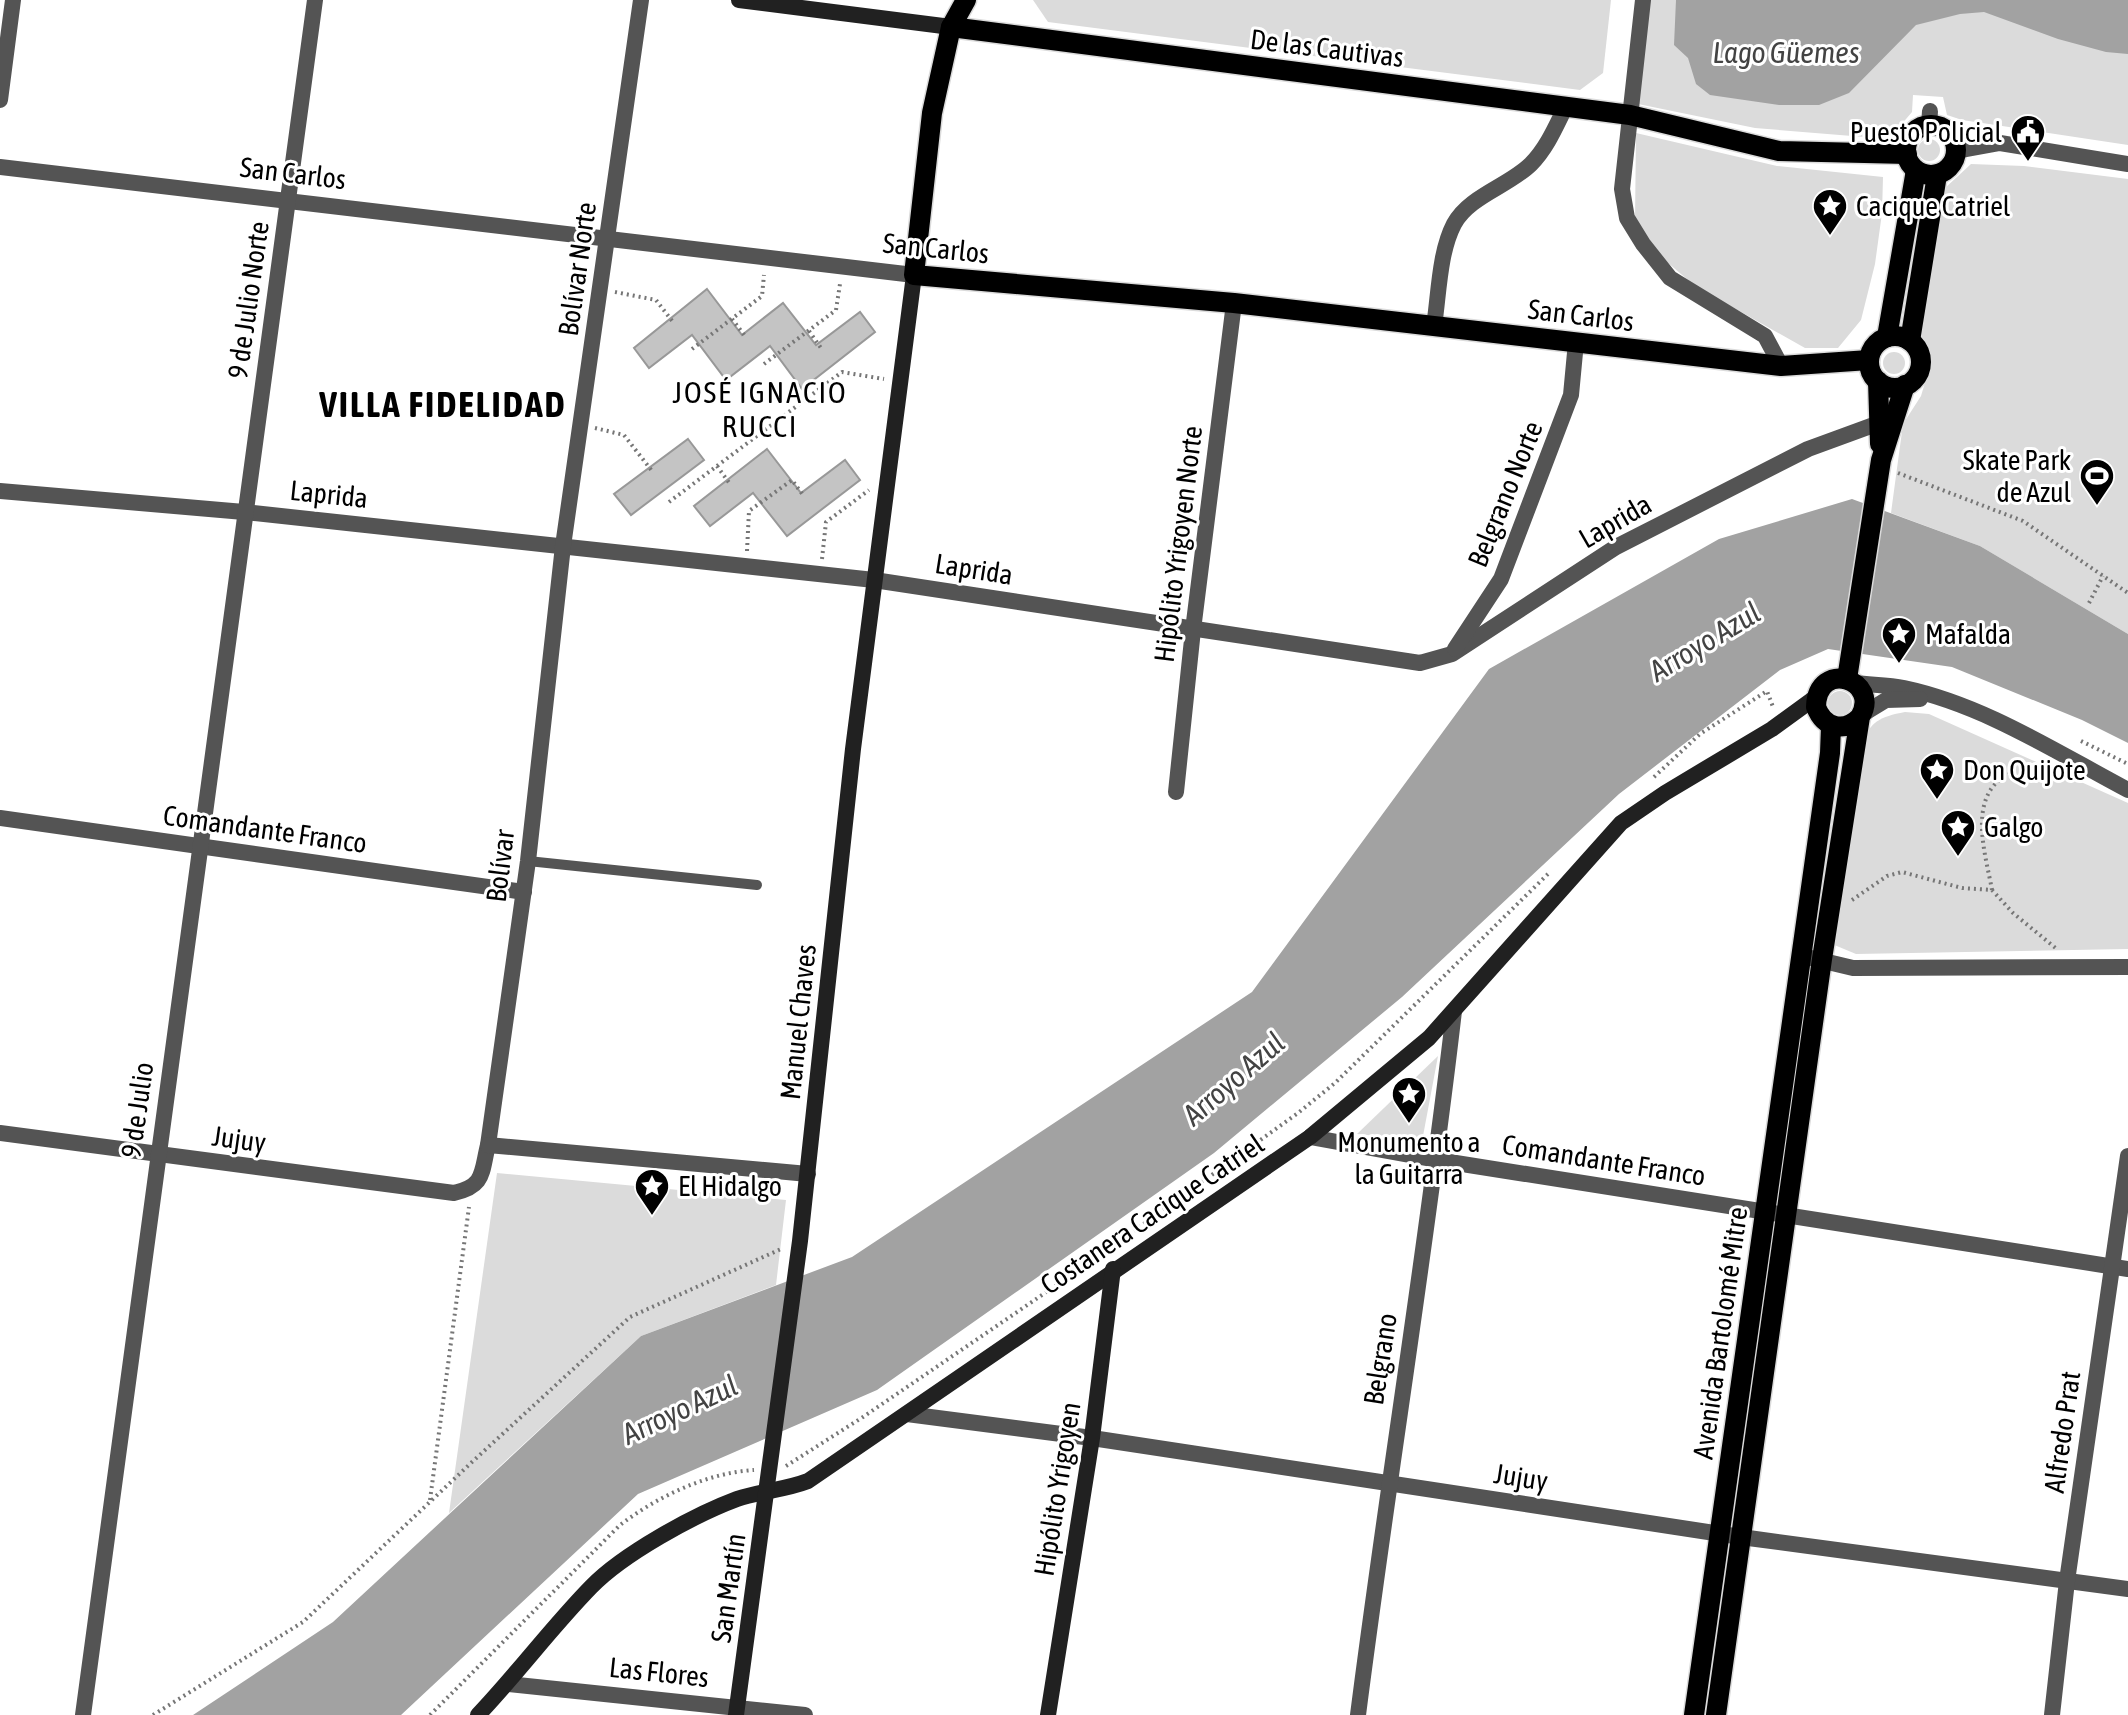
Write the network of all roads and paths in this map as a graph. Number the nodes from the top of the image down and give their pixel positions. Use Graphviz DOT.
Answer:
graph roads {
  1 [pos="13,0"];
  2 [pos="315,0"];
  3 [pos="641,0"];
  4 [pos="739,0"];
  5 [pos="966,0"];
  6 [pos="1643,0"];
  7 [pos="951,27"];
  8 [pos="0,100"];
  9 [pos="1566,106"];
  10 [pos="1630,115"];
  11 [pos="1956,151"];
  12 [pos="1911,162"];
  13 [pos="2128,164"];
  14 [pos="0,167"];
  15 [pos="1937,175"];
  16 [pos="288,201"];
  17 [pos="608,238"];
  18 [pos="765,257"];
  19 [pos="842,266"];
  20 [pos="914,275"];
  21 [pos="601,289"];
  22 [pos="1234,303"];
  23 [pos="732,319"];
  24 [pos="673,322"];
  25 [pos="1434,326"];
  26 [pos="809,331"];
  27 [pos="745,336"];
  28 [pos="1887,337"];
  29 [pos="1910,341"];
  30 [pos="1576,342"];
  31 [pos="821,348"];
  32 [pos="692,349"];
  33 [pos="1869,360"];
  34 [pos="764,364"];
  35 [pos="1781,366"];
  36 [pos="1878,381"];
  37 [pos="902,383"];
  38 [pos="1905,385"];
  39 [pos="1879,423"];
  40 [pos="581,425"];
  41 [pos="1881,460"];
  42 [pos="717,466"];
  43 [pos="652,471"];
  44 [pos="730,484"];
  45 [pos="887,484"];
  46 [pos="0,491"];
  47 [pos="803,495"];
  48 [pos="669,502"];
  49 [pos="244,512"];
  50 [pos="563,546"];
  51 [pos="746,566"];
  52 [pos="821,574"];
  53 [pos="2103,576"];
  54 [pos="874,580"];
  55 [pos="2128,593"];
  56 [pos="2089,603"];
  57 [pos="1193,630"];
  58 [pos="1452,654"];
  59 [pos="1850,674"];
  60 [pos="1816,697"];
  61 [pos="1949,701"];
  62 [pos="1861,715"];
  63 [pos="1781,723"];
  64 [pos="1831,726"];
  65 [pos="2075,762"];
  66 [pos="1654,777"];
  67 [pos="2128,790"];
  68 [pos="1176,792"];
  69 [pos="0,818"];
  70 [pos="199,845"];
  71 [pos="528,861"];
  72 [pos="1560,862"];
  73 [pos="757,885"];
  74 [pos="1992,890"];
  75 [pos="524,892"];
  76 [pos="1827,924"];
  77 [pos="1801,958"];
  78 [pos="1822,959"];
  79 [pos="2128,967"];
  80 [pos="2075,968"];
  81 [pos="1454,1011"];
  82 [pos="0,1133"];
  83 [pos="1310,1137"];
  84 [pos="488,1145"];
  85 [pos="158,1154"];
  86 [pos="2128,1156"];
  87 [pos="1437,1160"];
  88 [pos="808,1174"];
  89 [pos="472,1189"];
  90 [pos="1765,1211"];
  91 [pos="1786,1214"];
  92 [pos="800,1241"];
  93 [pos="2120,1267"];
  94 [pos="1113,1269"];
  95 [pos="907,1414"];
  96 [pos="1092,1438"];
  97 [pos="771,1469"];
  98 [pos="1388,1482"];
  99 [pos="768,1492"];
  100 [pos="429,1502"];
  101 [pos="1720,1534"];
  102 [pos="1741,1537"];
  103 [pos="2067,1581"];
  104 [pos="2128,1589"];
  105 [pos="508,1684"];
  106 [pos="736,1711"];
  107 [pos="83,1715"];
  108 [pos="153,1715"];
  109 [pos="430,1715"];
  110 [pos="478,1715"];
  111 [pos="805,1715"];
  112 [pos="1048,1715"];
  113 [pos="1358,1715"];
  114 [pos="1694,1715"];
  115 [pos="1716,1715"];
  116 [pos="2052,1715"];
  1 -- 8 [label="street"];
  2 -- 16 [label="street, 9 de Julio Norte"];
  3 -- 17 [label="street, Bolívar Norte"];
  4 -- 7 [label="main road, De las Cautivas"];
  5 -- 7 [label="main road"];
  6 -- 10 [label="street"];
  7 -- 9 [label="main road, De las Cautivas"];
  7 -- 20 [label="main road"];
  9 -- 10 [label="main road, De las Cautivas"];
  9 -- 25 [label="street"];
  10 -- 12 [label="main road, De las Cautivas"];
  10 -- 35 [label="street"];
  11 -- 12 [label="main road"];
  11 -- 13 [label="street"];
  11 -- 15 [label="main road"];
  12 -- 15 [label="main road"];
  12 -- 28 [label="main road"];
  14 -- 16 [label="street, San Carlos"];
  15 -- 29 [label="main road"];
  16 -- 17 [label="street, San Carlos"];
  16 -- 49 [label="street, 9 de Julio Norte"];
  17 -- 18 [label="street, San Carlos"];
  17 -- 21 [label="street, Bolívar Norte"];
  18 -- 19 [label="street, San Carlos"];
  18 -- 23 [label="path"];
  19 -- 20 [label="street, San Carlos"];
  19 -- 26 [label="path"];
  20 -- 22 [label="main road, San Carlos"];
  20 -- 37 [label="main road, Manuel Chaves"];
  21 -- 24 [label="path"];
  21 -- 40 [label="street, Bolívar Norte"];
  22 -- 25 [label="main road, San Carlos"];
  22 -- 57 [label="street, Hipólito Yrigoyen Norte"];
  23 -- 27 [label="path"];
  23 -- 32 [label="path"];
  25 -- 30 [label="main road, San Carlos"];
  26 -- 31 [label="path"];
  26 -- 34 [label="path"];
  28 -- 29 [label="main road"];
  28 -- 33 [label="main road"];
  29 -- 38 [label="main road"];
  30 -- 35 [label="main road, San Carlos"];
  30 -- 58 [label="street, Belgrano Norte"];
  33 -- 35 [label="main road, San Carlos"];
  33 -- 36 [label="main road"];
  36 -- 38 [label="main road"];
  36 -- 39 [label="main road"];
  37 -- 42 [label="path"];
  37 -- 45 [label="main road, Manuel Chaves"];
  38 -- 41 [label="main road"];
  39 -- 41 [label="main road"];
  39 -- 58 [label="street, Laprida"];
  40 -- 43 [label="path"];
  40 -- 50 [label="street, Bolívar Norte"];
  41 -- 53 [label="path"];
  41 -- 59 [label="main road"];
  42 -- 44 [label="path"];
  42 -- 48 [label="path"];
  45 -- 52 [label="path"];
  45 -- 54 [label="main road, Manuel Chaves"];
  46 -- 49 [label="street, Laprida"];
  47 -- 51 [label="path"];
  49 -- 50 [label="street, Laprida"];
  49 -- 70 [label="street, 9 de Julio"];
  50 -- 51 [label="street, Laprida"];
  50 -- 71 [label="street, Bolívar"];
  51 -- 52 [label="street, Laprida"];
  52 -- 54 [label="street, Laprida"];
  53 -- 55 [label="path"];
  53 -- 56 [label="path"];
  54 -- 57 [label="street, Laprida"];
  54 -- 88 [label="main road, Manuel Chaves"];
  57 -- 58 [label="street, Laprida"];
  57 -- 68 [label="street, Hipólito Yrigoyen Norte"];
  59 -- 60 [label="main road"];
  59 -- 61 [label="street"];
  59 -- 62 [label="main road"];
  60 -- 63 [label="main road, Costanera Cacique Catriel"];
  60 -- 64 [label="main road"];
  61 -- 62 [label="street"];
  61 -- 65 [label="street"];
  62 -- 64 [label="main road"];
  62 -- 76 [label="main road, Avenida Bartolomé Mitre"];
  63 -- 66 [label="path"];
  63 -- 81 [label="main road, Costanera Cacique Catriel"];
  64 -- 77 [label="main road, Avenida Bartolomé Mitre"];
  65 -- 67 [label="street"];
  65 -- 74 [label="path"];
  69 -- 70 [label="street, Comandante Franco"];
  70 -- 75 [label="street, Comandante Franco"];
  70 -- 85 [label="street, 9 de Julio"];
  71 -- 73 [label="lane"];
  71 -- 75 [label="street, Bolívar"];
  72 -- 97 [label="path"];
  74 -- 76 [label="path"];
  74 -- 80 [label="path"];
  75 -- 84 [label="street, Bolívar"];
  76 -- 78 [label="main road, Avenida Bartolomé Mitre"];
  77 -- 78 [label="street"];
  77 -- 90 [label="main road, Avenida Bartolomé Mitre"];
  78 -- 80 [label="street"];
  78 -- 91 [label="main road, Avenida Bartolomé Mitre"];
  79 -- 80 [label="street"];
  81 -- 83 [label="main road, Costanera Cacique Catriel"];
  81 -- 87 [label="street, Belgrano"];
  82 -- 85 [label="street, Jujuy"];
  83 -- 87 [label="street, Comandante Franco"];
  83 -- 94 [label="main road, Costanera Cacique Catriel"];
  84 -- 88 [label="street"];
  84 -- 89 [label="street, Bolívar"];
  85 -- 89 [label="street, Jujuy"];
  85 -- 107 [label="street, 9 de Julio"];
  86 -- 93 [label="street, Alfredo Prat"];
  87 -- 90 [label="street, Comandante Franco"];
  87 -- 98 [label="street, Belgrano"];
  88 -- 92 [label="main road, Manuel Chaves"];
  89 -- 100 [label="path"];
  90 -- 91 [label="street, Comandante Franco"];
  90 -- 101 [label="main road, Avenida Bartolomé Mitre"];
  91 -- 93 [label="street, Comandante Franco"];
  91 -- 102 [label="main road, Avenida Bartolomé Mitre"];
  92 -- 97 [label="main road, Manuel Chaves"];
  92 -- 100 [label="path"];
  93 -- 103 [label="street, Alfredo Prat"];
  94 -- 95 [label="main road, Costanera Cacique Catriel"];
  94 -- 96 [label="main road, Hipólito Yrigoyen"];
  95 -- 96 [label="street, Jujuy"];
  95 -- 99 [label="main road, Costanera Cacique Catriel"];
  96 -- 98 [label="street, Jujuy"];
  96 -- 112 [label="main road, Hipólito Yrigoyen"];
  97 -- 99 [label="main road, San Martín"];
  97 -- 109 [label="path"];
  98 -- 101 [label="street, Jujuy"];
  98 -- 113 [label="street, Belgrano"];
  99 -- 105 [label="main road, Costanera Cacique Catriel"];
  99 -- 106 [label="main road, San Martín"];
  100 -- 108 [label="path"];
  101 -- 102 [label="street, Jujuy"];
  101 -- 114 [label="main road, Avenida Bartolomé Mitre"];
  102 -- 103 [label="street, Jujuy"];
  102 -- 115 [label="main road, Avenida Bartolomé Mitre"];
  103 -- 104 [label="street, Jujuy"];
  103 -- 116 [label="street, Alfredo Prat"];
  105 -- 106 [label="street, Las Flores"];
  105 -- 110 [label="main road, Costanera Cacique Catriel"];
  106 -- 111 [label="street, Las Flores"];
}
